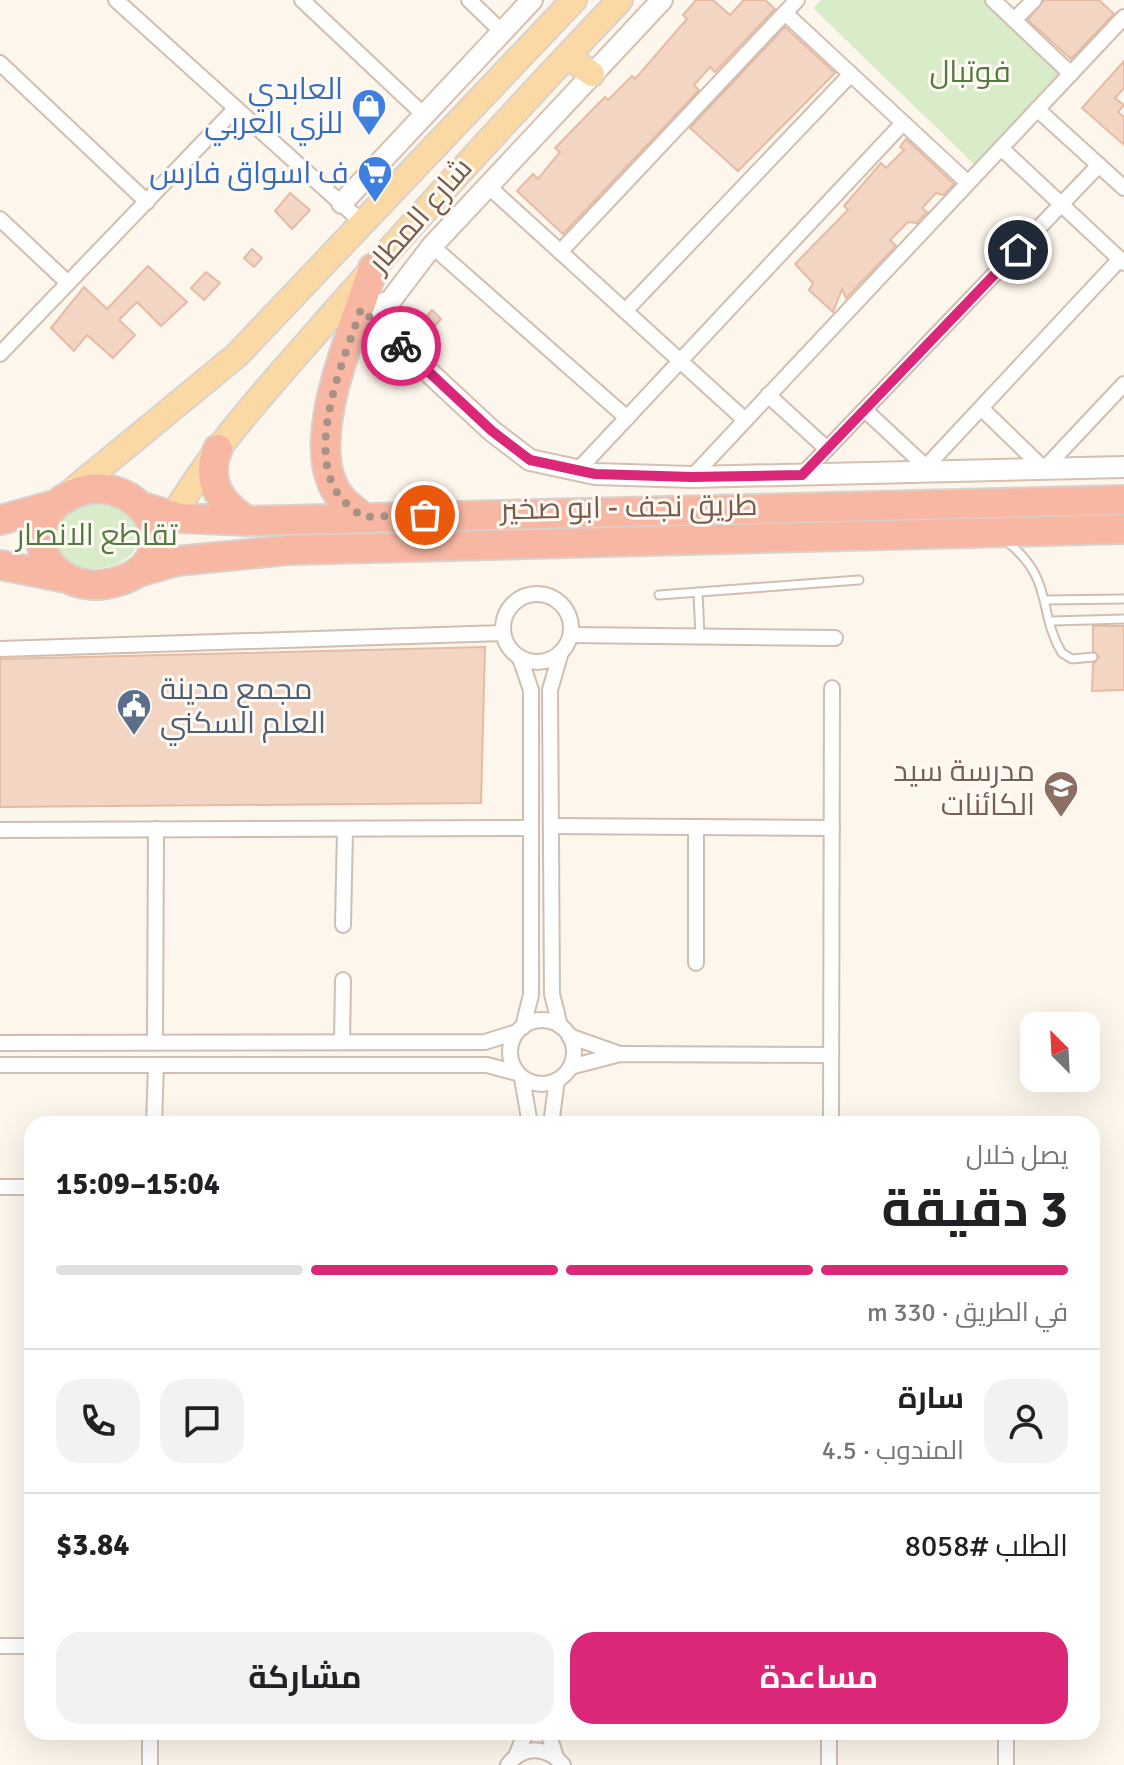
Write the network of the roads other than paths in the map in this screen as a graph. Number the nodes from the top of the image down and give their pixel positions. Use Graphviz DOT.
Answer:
graph roads {
  1 [pos="116,0"];
  2 [pos="302,0"];
  3 [pos="469,0"];
  4 [pos="532,0"];
  5 [pos="574,0"];
  6 [pos="620,0"];
  7 [pos="662,0"];
  8 [pos="797,0"];
  9 [pos="993,0"];
  10 [pos="1034,0"];
  11 [pos="785,13"];
  12 [pos="1124,17"];
  13 [pos="1014,20"];
  14 [pos="502,32"];
  15 [pos="567,56"];
  16 [pos="0,63"];
  17 [pos="592,74"];
  18 [pos="851,74"];
  19 [pos="1071,74"];
  20 [pos="236,108"];
  21 [pos="1037,109"];
  22 [pos="424,115"];
  23 [pos="903,123"];
  24 [pos="1001,148"];
  25 [pos="1099,165"];
  26 [pos="968,183"];
  27 [pos="488,186"];
  28 [pos="1124,188"];
  29 [pos="147,202"];
  30 [pos="342,203"];
  31 [pos="1061,204"];
  32 [pos="0,219"];
  33 [pos="364,224"];
  34 [pos="432,246"];
  35 [pos="560,252"];
  36 [pos="1122,261"];
  37 [pos="373,268"];
  38 [pos="68,283"];
  39 [pos="362,306"];
  40 [pos="625,311"];
  41 [pos="0,354"];
  42 [pos="680,361"];
  43 [pos="1124,384"];
  44 [pos="768,395"];
  45 [pos="865,410"];
  46 [pos="983,410"];
  47 [pos="627,418"];
  48 [pos="745,420"];
  49 [pos="218,449"];
  50 [pos="827,449"];
  51 [pos="1124,467"];
  52 [pos="924,469"];
  53 [pos="1044,469"];
  54 [pos="578,470"];
  55 [pos="802,475"];
  56 [pos="692,477"];
  57 [pos="59,500"];
  58 [pos="1124,500"];
  59 [pos="143,507"];
  60 [pos="172,516"];
  61 [pos="363,517"];
  62 [pos="0,520"];
  63 [pos="248,521"];
  64 [pos="1124,529"];
  65 [pos="995,532"];
  66 [pos="0,565"];
  67 [pos="144,565"];
  68 [pos="61,577"];
  69 [pos="859,580"];
  70 [pos="698,592"];
  71 [pos="659,595"];
  72 [pos="1124,599"];
  73 [pos="1047,600"];
  74 [pos="1124,619"];
  75 [pos="1052,621"];
  76 [pos="503,633"];
  77 [pos="571,635"];
  78 [pos="700,638"];
  79 [pos="835,638"];
  80 [pos="0,649"];
  81 [pos="561,652"];
  82 [pos="1093,657"];
  83 [pos="520,658"];
  84 [pos="832,688"];
  85 [pos="551,826"];
  86 [pos="531,828"];
  87 [pos="696,828"];
  88 [pos="832,828"];
  89 [pos="156,829"];
  90 [pos="345,829"];
  91 [pos="0,830"];
  92 [pos="343,925"];
  93 [pos="696,963"];
  94 [pos="343,980"];
  95 [pos="520,1029"];
  96 [pos="565,1031"];
  97 [pos="155,1042"];
  98 [pos="342,1042"];
  99 [pos="0,1043"];
  100 [pos="620,1054"];
  101 [pos="831,1055"];
  102 [pos="0,1065"];
  103 [pos="156,1065"];
  104 [pos="570,1067"];
  105 [pos="520,1075"];
  106 [pos="557,1080"];
  107 [pos="154,1116"];
  108 [pos="528,1116"];
  109 [pos="552,1116"];
  110 [pos="831,1116"];
  111 [pos="0,1187"];
  112 [pos="24,1187"];
  113 [pos="0,1646"];
  114 [pos="24,1646"];
  115 [pos="150,1740"];
  116 [pos="521,1740"];
  117 [pos="551,1740"];
  118 [pos="829,1740"];
  119 [pos="1006,1740"];
  120 [pos="509,1762"];
  121 [pos="561,1763"];
  122 [pos="150,1765"];
  123 [pos="829,1765"];
  124 [pos="1006,1765"];
  1 -- 20 [label="street"];
  2 -- 22 [label="street"];
  3 -- 14 [label="street"];
  4 -- 14 [label="main road"];
  5 -- 33 [label="main road, شارع المطار"];
  6 -- 15 [label="main road, شارع المطار"];
  7 -- 17 [label="main road"];
  8 -- 11 [label="street"];
  9 -- 13 [label="street"];
  10 -- 13 [label="street"];
  11 -- 18 [label="street"];
  11 -- 35 [label="street"];
  12 -- 19 [label="street"];
  13 -- 19 [label="street"];
  14 -- 22 [label="main road"];
  15 -- 17 [label="main road"];
  15 -- 37 [label="main road, شارع المطار"];
  16 -- 29 [label="street"];
  17 -- 27 [label="main road"];
  18 -- 23 [label="street"];
  18 -- 40 [label="street"];
  19 -- 21 [label="street"];
  20 -- 29 [label="street"];
  20 -- 30 [label="street"];
  21 -- 24 [label="street"];
  21 -- 25 [label="street"];
  22 -- 30 [label="main road"];
  23 -- 26 [label="street"];
  23 -- 42 [label="street"];
  24 -- 26 [label="street"];
  24 -- 31 [label="street"];
  25 -- 28 [label="street"];
  25 -- 31 [label="street"];
  26 -- 44 [label="street"];
  27 -- 34 [label="main road"];
  27 -- 35 [label="street"];
  29 -- 38 [label="street"];
  30 -- 33 [label="street"];
  31 -- 36 [label="street"];
  31 -- 45 [label="street"];
  32 -- 38 [label="street"];
  33 -- 57 [label="main road, شارع المطار"];
  34 -- 39 [label="main road"];
  34 -- 47 [label="street"];
  35 -- 40 [label="street"];
  36 -- 46 [label="street"];
  37 -- 39 [label="highway"];
  37 -- 49 [label="main road, شارع المطار"];
  38 -- 41 [label="street"];
  39 -- 54 [label="main road"];
  39 -- 61 [label="highway"];
  40 -- 42 [label="street"];
  42 -- 47 [label="street"];
  42 -- 48 [label="street"];
  43 -- 53 [label="street"];
  44 -- 48 [label="street"];
  44 -- 50 [label="street"];
  45 -- 50 [label="street"];
  45 -- 52 [label="street"];
  46 -- 52 [label="street"];
  46 -- 53 [label="street"];
  47 -- 54 [label="street"];
  48 -- 56 [label="street"];
  49 -- 60 [label="main road, شارع المطار"];
  49 -- 63 [label="highway"];
  50 -- 55 [label="street"];
  51 -- 53 [label="main road"];
  52 -- 53 [label="main road"];
  52 -- 55 [label="main road"];
  54 -- 56 [label="main road"];
  55 -- 56 [label="main road"];
  57 -- 59 [label="highway"];
  57 -- 62 [label="highway"];
  57 -- 68 [label="highway"];
  58 -- 61 [label="highway, طريق نجف - ابو صخير"];
  59 -- 60 [label="highway, طريق نجف - ابو صخير"];
  59 -- 67 [label="highway"];
  60 -- 63 [label="highway, طريق نجف - ابو صخير"];
  60 -- 67 [label="main road, شارع المطار"];
  61 -- 63 [label="highway, طريق نجف - ابو صخير"];
  64 -- 65 [label="highway, طريق نجف - ابو صخير"];
  65 -- 67 [label="highway, طريق نجف - ابو صخير"];
  65 -- 73 [label="lane"];
  66 -- 68 [label="highway"];
  67 -- 68 [label="highway"];
  69 -- 70 [label="lane"];
  70 -- 71 [label="lane"];
  70 -- 78 [label="lane"];
  72 -- 73 [label="lane"];
  73 -- 75 [label="lane"];
  74 -- 75 [label="lane"];
  75 -- 82 [label="lane"];
  76 -- 77 [label="street"];
  76 -- 80 [label="street"];
  76 -- 83 [label="street"];
  77 -- 78 [label="street"];
  77 -- 81 [label="street"];
  78 -- 79 [label="street"];
  81 -- 83 [label="street"];
  81 -- 85 [label="street"];
  83 -- 86 [label="street"];
  84 -- 88 [label="street"];
  85 -- 87 [label="street"];
  85 -- 96 [label="street"];
  86 -- 90 [label="street"];
  86 -- 95 [label="street"];
  87 -- 88 [label="street"];
  87 -- 93 [label="street"];
  88 -- 101 [label="street"];
  89 -- 90 [label="street"];
  89 -- 91 [label="street"];
  89 -- 97 [label="street"];
  90 -- 92 [label="street"];
  94 -- 98 [label="street"];
  95 -- 96 [label="street"];
  95 -- 98 [label="street"];
  95 -- 105 [label="street"];
  96 -- 100 [label="street"];
  96 -- 104 [label="street"];
  97 -- 98 [label="street"];
  97 -- 99 [label="street"];
  100 -- 101 [label="street"];
  100 -- 104 [label="street"];
  101 -- 110 [label="street"];
  102 -- 103 [label="street"];
  103 -- 105 [label="street"];
  103 -- 107 [label="street"];
  104 -- 106 [label="street"];
  105 -- 106 [label="street"];
  105 -- 108 [label="street"];
  106 -- 109 [label="street"];
  111 -- 112 [label="street"];
  113 -- 114 [label="street"];
  115 -- 122 [label="street"];
  116 -- 120 [label="street"];
  117 -- 121 [label="street"];
  118 -- 123 [label="street"];
  119 -- 124 [label="street"];
  120 -- 121 [label="street"];
}
